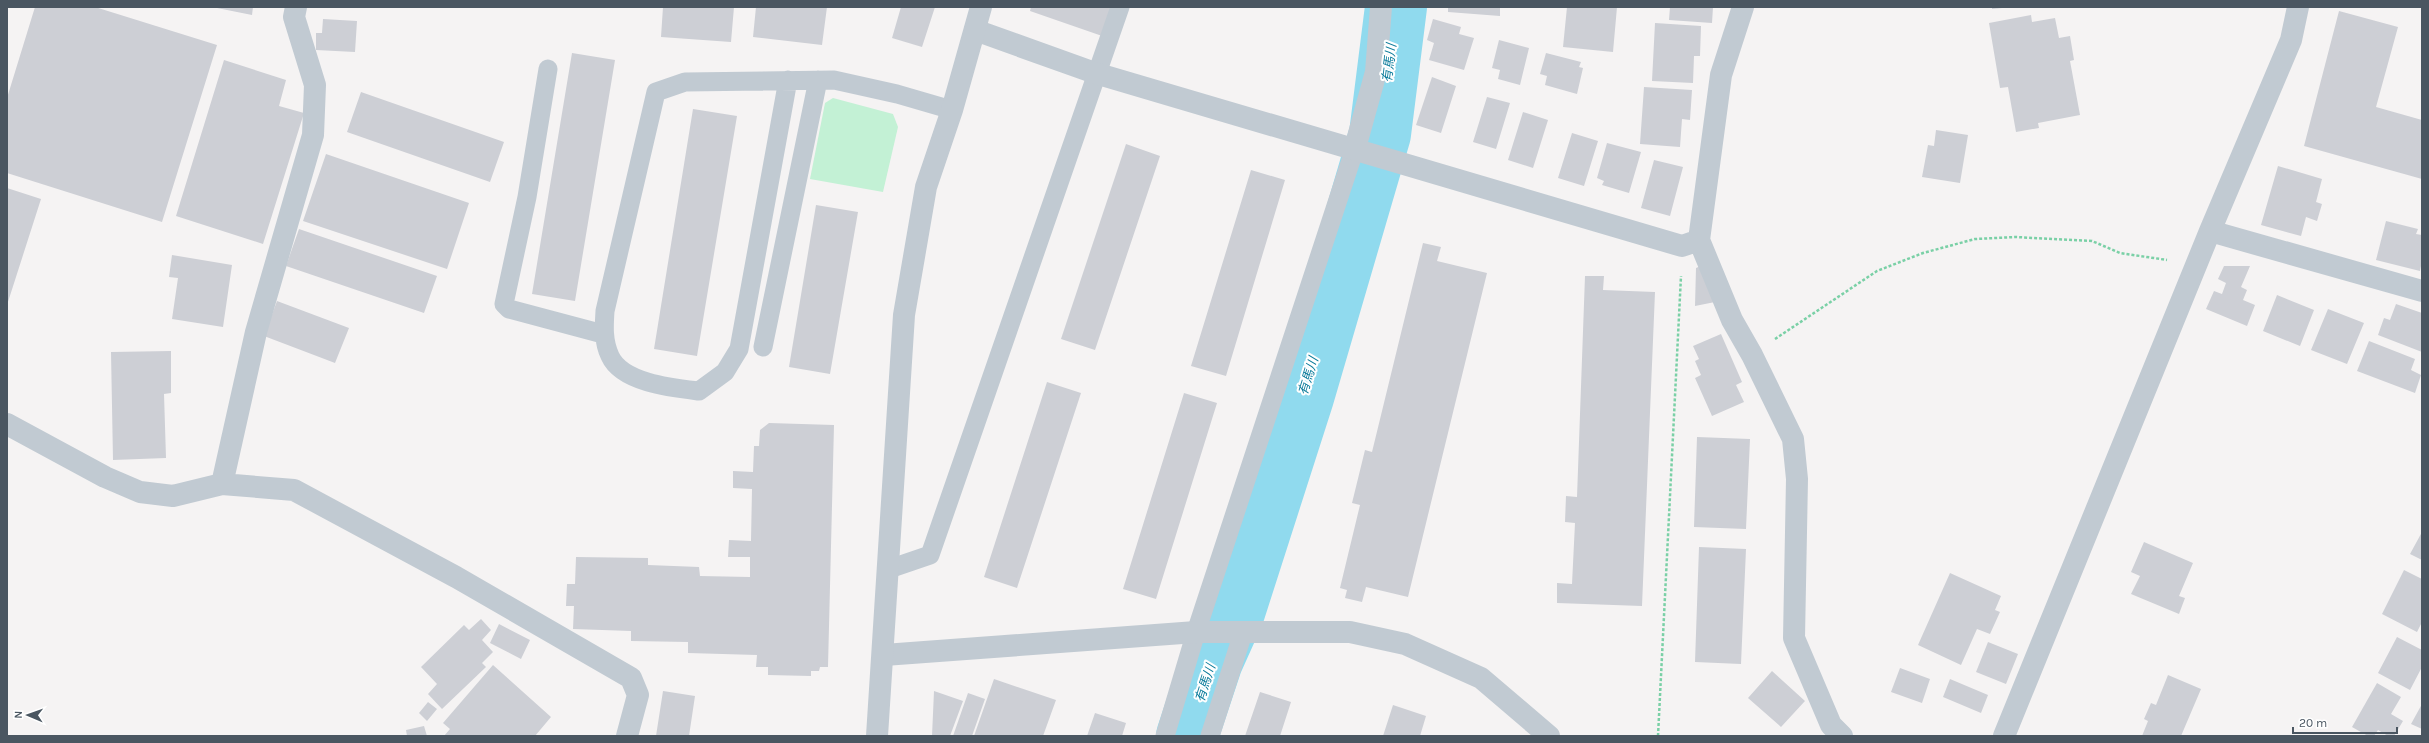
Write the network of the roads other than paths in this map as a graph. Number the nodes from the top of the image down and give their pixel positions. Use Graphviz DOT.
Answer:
graph roads {
  1 [pos="296,7"];
  2 [pos="981,7"];
  3 [pos="1120,7"];
  4 [pos="1380,7"];
  5 [pos="1743,7"];
  6 [pos="2298,7"];
  7 [pos="975,30"];
  8 [pos="548,69"];
  9 [pos="1095,74"];
  10 [pos="788,80"];
  11 [pos="818,80"];
  12 [pos="952,110"];
  13 [pos="1356,149"];
  14 [pos="2210,231"];
  15 [pos="1691,243"];
  16 [pos="2422,291"];
  17 [pos="603,334"];
  18 [pos="763,347"];
  19 [pos="7,424"];
  20 [pos="222,484"];
  21 [pos="889,569"];
  22 [pos="1197,632"];
  23 [pos="1242,632"];
  24 [pos="884,655"];
  25 [pos="627,736"];
  26 [pos="877,736"];
  27 [pos="1165,736"];
  28 [pos="1210,736"];
  29 [pos="1549,736"];
  30 [pos="1842,736"];
  31 [pos="2004,736"];
  1 -- 20 [label="street"];
  2 -- 7 [label="street"];
  3 -- 9 [label="lane"];
  4 -- 13 [label="street"];
  5 -- 15 [label="street"];
  6 -- 14 [label="street"];
  7 -- 9 [label="street"];
  7 -- 12 [label="street"];
  8 -- 17 [label="lane"];
  9 -- 13 [label="street"];
  9 -- 21 [label="lane"];
  10 -- 11 [label="lane"];
  10 -- 17 [label="lane"];
  10 -- 17 [label="lane"];
  11 -- 12 [label="lane"];
  11 -- 18 [label="lane"];
  12 -- 21 [label="street"];
  13 -- 15 [label="street"];
  13 -- 22 [label="lane"];
  14 -- 16 [label="street"];
  14 -- 31 [label="street"];
  15 -- 30 [label="street"];
  19 -- 20 [label="street"];
  20 -- 25 [label="street"];
  21 -- 24 [label="street"];
  22 -- 23 [label="street"];
  22 -- 24 [label="street"];
  22 -- 27 [label="lane"];
  23 -- 28 [label="lane"];
  23 -- 29 [label="street"];
  24 -- 26 [label="street"];
}
